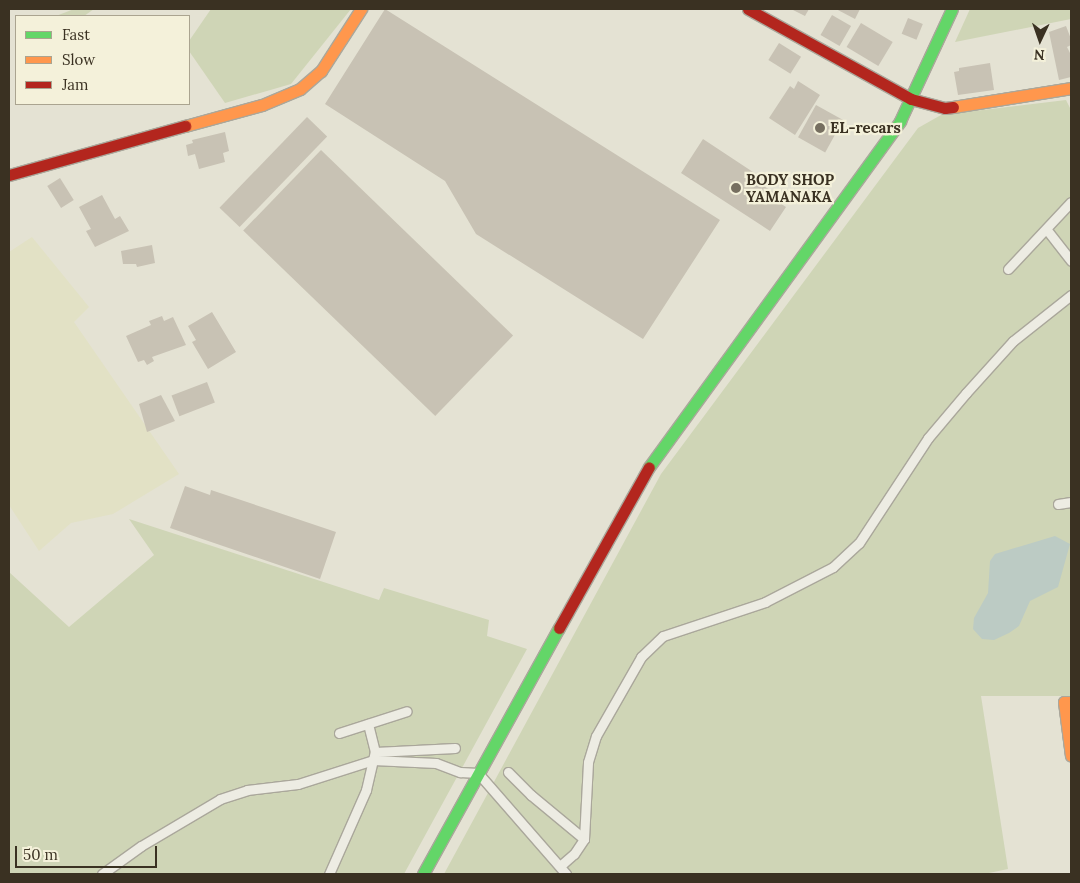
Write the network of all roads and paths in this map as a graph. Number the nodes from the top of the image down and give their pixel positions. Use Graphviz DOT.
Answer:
graph roads {
  1 [pos="362,9"];
  2 [pos="748,9"];
  3 [pos="952,9"];
  4 [pos="1071,88"];
  5 [pos="911,99"];
  6 [pos="9,176"];
  7 [pos="1071,202"];
  8 [pos="1047,230"];
  9 [pos="1071,261"];
  10 [pos="1008,268"];
  11 [pos="1071,295"];
  12 [pos="1071,502"];
  13 [pos="1058,504"];
  14 [pos="1071,702"];
  15 [pos="407,711"];
  16 [pos="368,724"];
  17 [pos="339,733"];
  18 [pos="455,748"];
  19 [pos="374,756"];
  20 [pos="1071,756"];
  21 [pos="508,772"];
  22 [pos="478,773"];
  23 [pos="584,839"];
  24 [pos="560,866"];
  25 [pos="102,874"];
  26 [pos="329,874"];
  27 [pos="423,874"];
  28 [pos="566,874"];
  1 -- 6 [label="street"];
  2 -- 5 [label="street"];
  3 -- 5 [label="street"];
  4 -- 5 [label="street"];
  5 -- 22 [label="street"];
  7 -- 8 [label="lane"];
  8 -- 9 [label="lane"];
  8 -- 10 [label="lane"];
  11 -- 23 [label="lane"];
  12 -- 13 [label="lane"];
  14 -- 20 [label="street"];
  15 -- 16 [label="lane"];
  16 -- 17 [label="lane"];
  16 -- 19 [label="lane"];
  18 -- 19 [label="lane"];
  19 -- 22 [label="lane"];
  19 -- 25 [label="lane"];
  19 -- 26 [label="lane"];
  21 -- 23 [label="lane"];
  22 -- 24 [label="lane"];
  22 -- 27 [label="street"];
  23 -- 24 [label="lane"];
  24 -- 28 [label="lane"];
}
